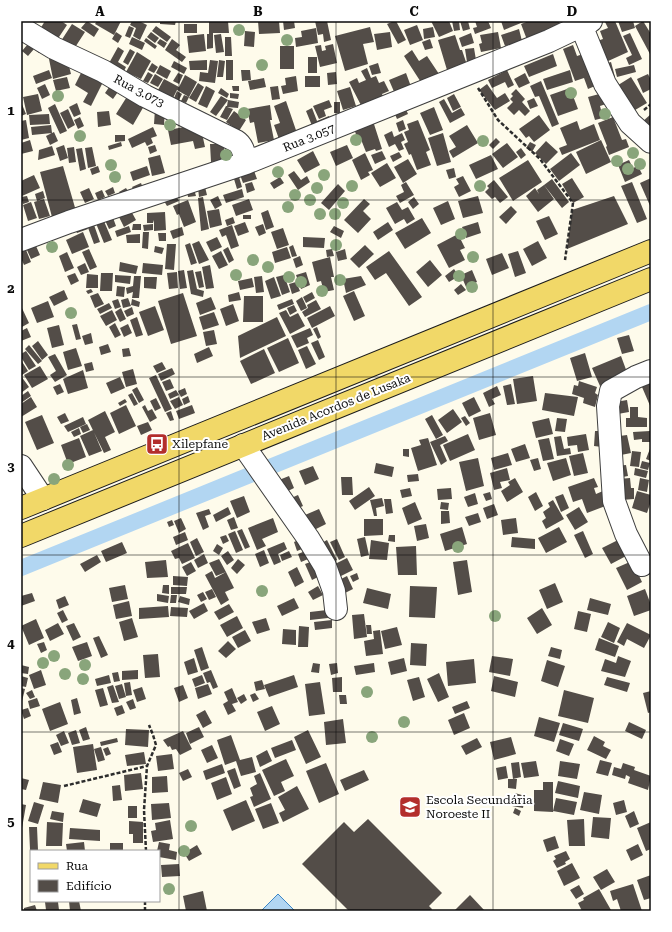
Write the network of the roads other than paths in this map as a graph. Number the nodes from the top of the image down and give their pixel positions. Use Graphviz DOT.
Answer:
graph roads {
  1 [pos="586,23"];
  2 [pos="21,28"];
  3 [pos="651,142"];
  4 [pos="246,163"];
  5 [pos="21,240"];
  6 [pos="651,251"];
  7 [pos="651,279"];
  8 [pos="651,371"];
  9 [pos="243,445"];
  10 [pos="21,466"];
  11 [pos="43,499"];
  12 [pos="21,508"];
  13 [pos="21,536"];
  14 [pos="642,565"];
  15 [pos="336,609"];
  1 -- 3 [label="street"];
  1 -- 4 [label="street, Rua 3.057"];
  2 -- 4 [label="street, Rua 3.073"];
  4 -- 5 [label="street, Rua 3.057"];
  6 -- 11 [label="main road, Avenida Acordos de Lusaka"];
  7 -- 9 [label="main road, Avenida Acordos de Lusaka"];
  8 -- 14 [label="street"];
  9 -- 13 [label="main road, Avenida Acordos de Lusaka"];
  9 -- 15 [label="street"];
  10 -- 11 [label="street"];
  11 -- 12 [label="main road, Avenida Acordos de Lusaka"];
}
